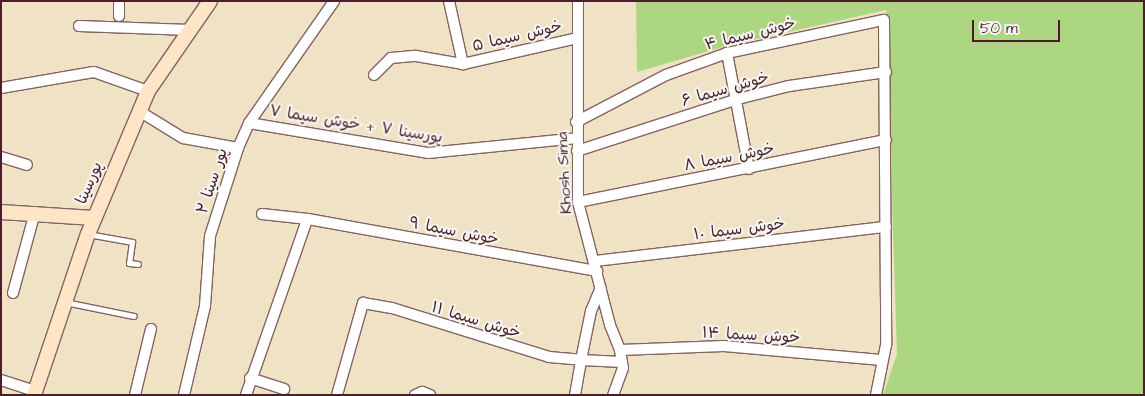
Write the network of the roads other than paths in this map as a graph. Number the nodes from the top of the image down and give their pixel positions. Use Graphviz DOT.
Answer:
graph roads {
  1 [pos="119,1"];
  2 [pos="210,1"];
  3 [pos="334,1"];
  4 [pos="449,1"];
  5 [pos="578,1"];
  6 [pos="119,16"];
  7 [pos="79,26"];
  8 [pos="190,30"];
  9 [pos="578,38"];
  10 [pos="727,53"];
  11 [pos="463,64"];
  12 [pos="886,72"];
  13 [pos="374,75"];
  14 [pos="1,88"];
  15 [pos="148,91"];
  16 [pos="738,99"];
  17 [pos="139,112"];
  18 [pos="576,122"];
  19 [pos="249,123"];
  20 [pos="577,138"];
  21 [pos="886,140"];
  22 [pos="238,148"];
  23 [pos="577,151"];
  24 [pos="1,157"];
  25 [pos="26,165"];
  26 [pos="749,169"];
  27 [pos="578,202"];
  28 [pos="1,212"];
  29 [pos="34,212"];
  30 [pos="262,214"];
  31 [pos="94,218"];
  32 [pos="306,220"];
  33 [pos="886,227"];
  34 [pos="88,234"];
  35 [pos="138,264"];
  36 [pos="596,266"];
  37 [pos="601,288"];
  38 [pos="12,292"];
  39 [pos="62,302"];
  40 [pos="134,316"];
  41 [pos="151,329"];
  42 [pos="620,350"];
  43 [pos="581,360"];
  44 [pos="881,360"];
  45 [pos="622,362"];
  46 [pos="250,378"];
  47 [pos="1,380"];
  48 [pos="284,390"];
  49 [pos="34,393"];
  50 [pos="416,394"];
  51 [pos="135,395"];
  52 [pos="184,395"];
  53 [pos="246,395"];
  54 [pos="337,395"];
  55 [pos="430,395"];
  56 [pos="575,395"];
  57 [pos="613,395"];
  58 [pos="876,395"];
  1 -- 6 [label="street"];
  2 -- 8 [label="street, پورسینا"];
  3 -- 19 [label="street, پور سینا ۲"];
  4 -- 11 [label="street"];
  5 -- 9 [label="street, Khosh Sima"];
  7 -- 8 [label="street"];
  8 -- 15 [label="street, پورسینا"];
  9 -- 11 [label="street, خوش سیما ۵"];
  9 -- 18 [label="street, Khosh Sima"];
  10 -- 12 [label="street, خوش سیما ۴"];
  10 -- 16 [label="street"];
  10 -- 18 [label="street, خوش سیما ۴"];
  11 -- 13 [label="street"];
  12 -- 16 [label="street, خوش سیما ۶"];
  12 -- 21 [label="street"];
  14 -- 15 [label="street"];
  15 -- 17 [label="street, پورسینا"];
  16 -- 23 [label="street, خوش سیما ۶"];
  16 -- 26 [label="street"];
  17 -- 22 [label="street"];
  17 -- 31 [label="street, پورسینا"];
  18 -- 20 [label="street, Khosh Sima"];
  19 -- 20 [label="street, پورسینا ۷ + خوش سیما ۷"];
  19 -- 22 [label="street, پور سینا ۲"];
  20 -- 23 [label="street, Khosh Sima"];
  21 -- 26 [label="street, خوش سیما ۸"];
  21 -- 33 [label="street"];
  22 -- 52 [label="street, پور سینا ۲"];
  23 -- 27 [label="street, Khosh Sima"];
  24 -- 25 [label="street"];
  26 -- 27 [label="street, خوش سیما ۸"];
  27 -- 36 [label="street, Khosh Sima"];
  28 -- 29 [label="street"];
  29 -- 31 [label="street"];
  29 -- 38 [label="street"];
  30 -- 32 [label="street, خوش سیما ۹"];
  31 -- 34 [label="street, پورسینا"];
  32 -- 36 [label="street, خوش سیما ۹"];
  32 -- 46 [label="street"];
  33 -- 36 [label="street, خوش سیما ۱۰"];
  33 -- 44 [label="street"];
  34 -- 35 [label="lane"];
  34 -- 39 [label="street, پورسینا"];
  36 -- 37 [label="street, Khosh Sima"];
  37 -- 42 [label="street, Khosh Sima"];
  37 -- 43 [label="street"];
  39 -- 40 [label="lane"];
  39 -- 49 [label="street, پورسینا"];
  41 -- 51 [label="street"];
  42 -- 44 [label="street, خوش سیما ۱۴"];
  42 -- 45 [label="street, Khosh Sima"];
  43 -- 45 [label="street, خوش سیما ۱۱"];
  43 -- 54 [label="street, خوش سیما ۱۱"];
  43 -- 56 [label="street"];
  44 -- 58 [label="street"];
  45 -- 57 [label="street, Khosh Sima"];
  46 -- 48 [label="street"];
  46 -- 53 [label="street"];
  47 -- 49 [label="street"];
  50 -- 55 [label="street"];
}
